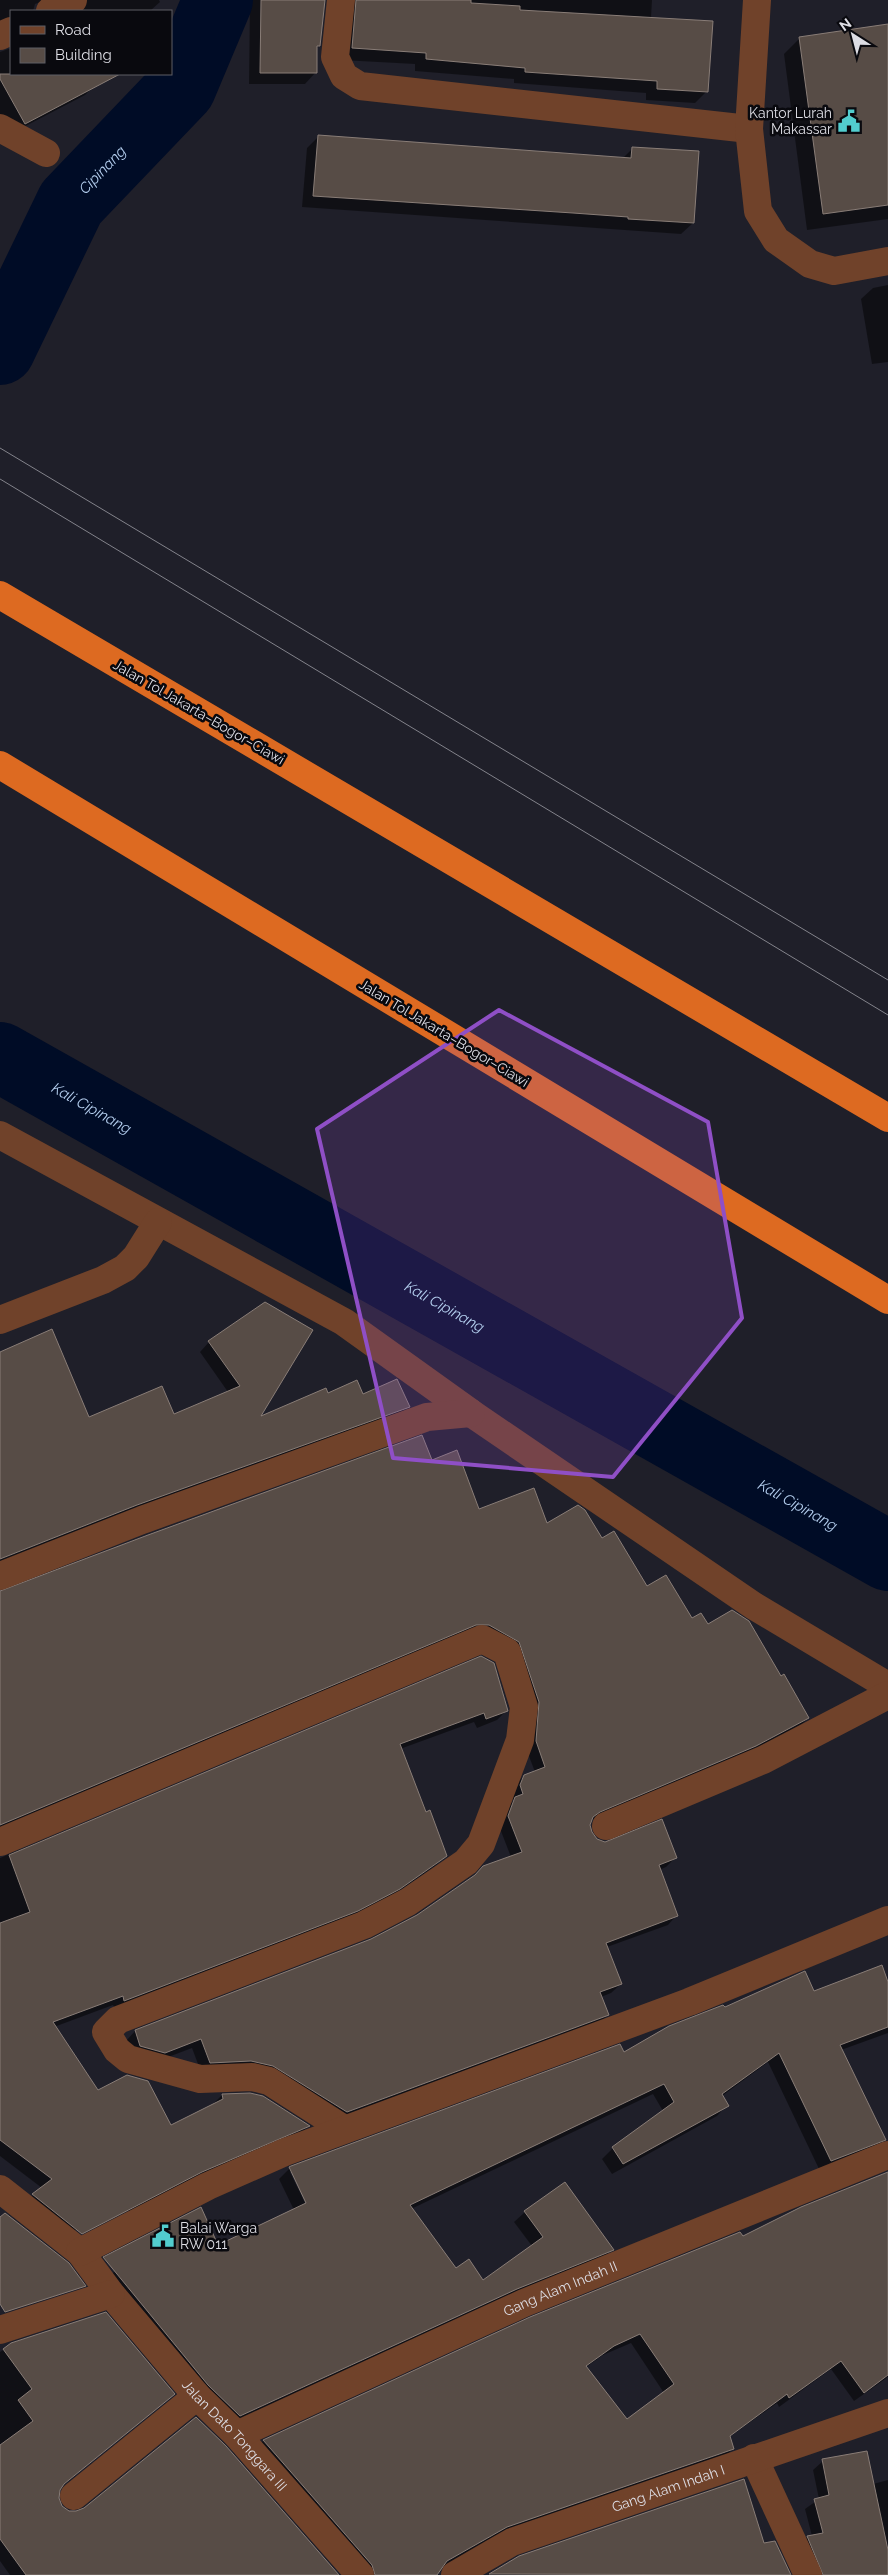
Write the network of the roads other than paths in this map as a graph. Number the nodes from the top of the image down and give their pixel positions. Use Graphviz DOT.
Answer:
graph roads {
  1 [pos="73,0"];
  2 [pos="341,0"];
  3 [pos="757,0"];
  4 [pos="52,10"];
  5 [pos="0,128"];
  6 [pos="749,129"];
  7 [pos="46,153"];
  8 [pos="888,261"];
  9 [pos="0,595"];
  10 [pos="0,765"];
  11 [pos="888,1118"];
  12 [pos="0,1135"];
  13 [pos="158,1222"];
  14 [pos="888,1300"];
  15 [pos="0,1320"];
  16 [pos="471,1413"];
  17 [pos="0,1576"];
  18 [pos="888,1686"];
  19 [pos="888,1695"];
  20 [pos="606,1826"];
  21 [pos="0,1842"];
  22 [pos="888,1920"];
  23 [pos="344,2129"];
  24 [pos="888,2155"];
  25 [pos="0,2188"];
  26 [pos="80,2252"];
  27 [pos="111,2294"];
  28 [pos="0,2330"];
  29 [pos="197,2396"];
  30 [pos="888,2413"];
  31 [pos="237,2435"];
  32 [pos="754,2458"];
  33 [pos="74,2496"];
  34 [pos="360,2575"];
  35 [pos="455,2575"];
  36 [pos="808,2575"];
  1 -- 4 [label="street"];
  2 -- 6 [label="street"];
  3 -- 6 [label="street"];
  5 -- 7 [label="street"];
  6 -- 8 [label="street"];
  9 -- 11 [label="highway, Jalan Tol Jakarta–Bogor–Ciawi"];
  10 -- 14 [label="highway, Jalan Tol Jakarta–Bogor–Ciawi"];
  12 -- 13 [label="street"];
  13 -- 15 [label="street"];
  13 -- 16 [label="street"];
  16 -- 17 [label="street"];
  16 -- 18 [label="street"];
  19 -- 20 [label="street"];
  21 -- 23 [label="street"];
  22 -- 23 [label="street"];
  23 -- 26 [label="street"];
  24 -- 31 [label="street, Gang Alam Indah II"];
  25 -- 26 [label="street, Jalan Dato Tonggara III"];
  26 -- 27 [label="street, Jalan Dato Tonggara III"];
  27 -- 28 [label="street"];
  27 -- 29 [label="street, Jalan Dato Tonggara III"];
  29 -- 31 [label="street, Jalan Dato Tonggara III"];
  29 -- 33 [label="street"];
  30 -- 32 [label="street, Gang Alam Indah I"];
  31 -- 34 [label="street, Jalan Dato Tonggara III"];
  32 -- 35 [label="street, Gang Alam Indah I"];
  32 -- 36 [label="street"];
}
